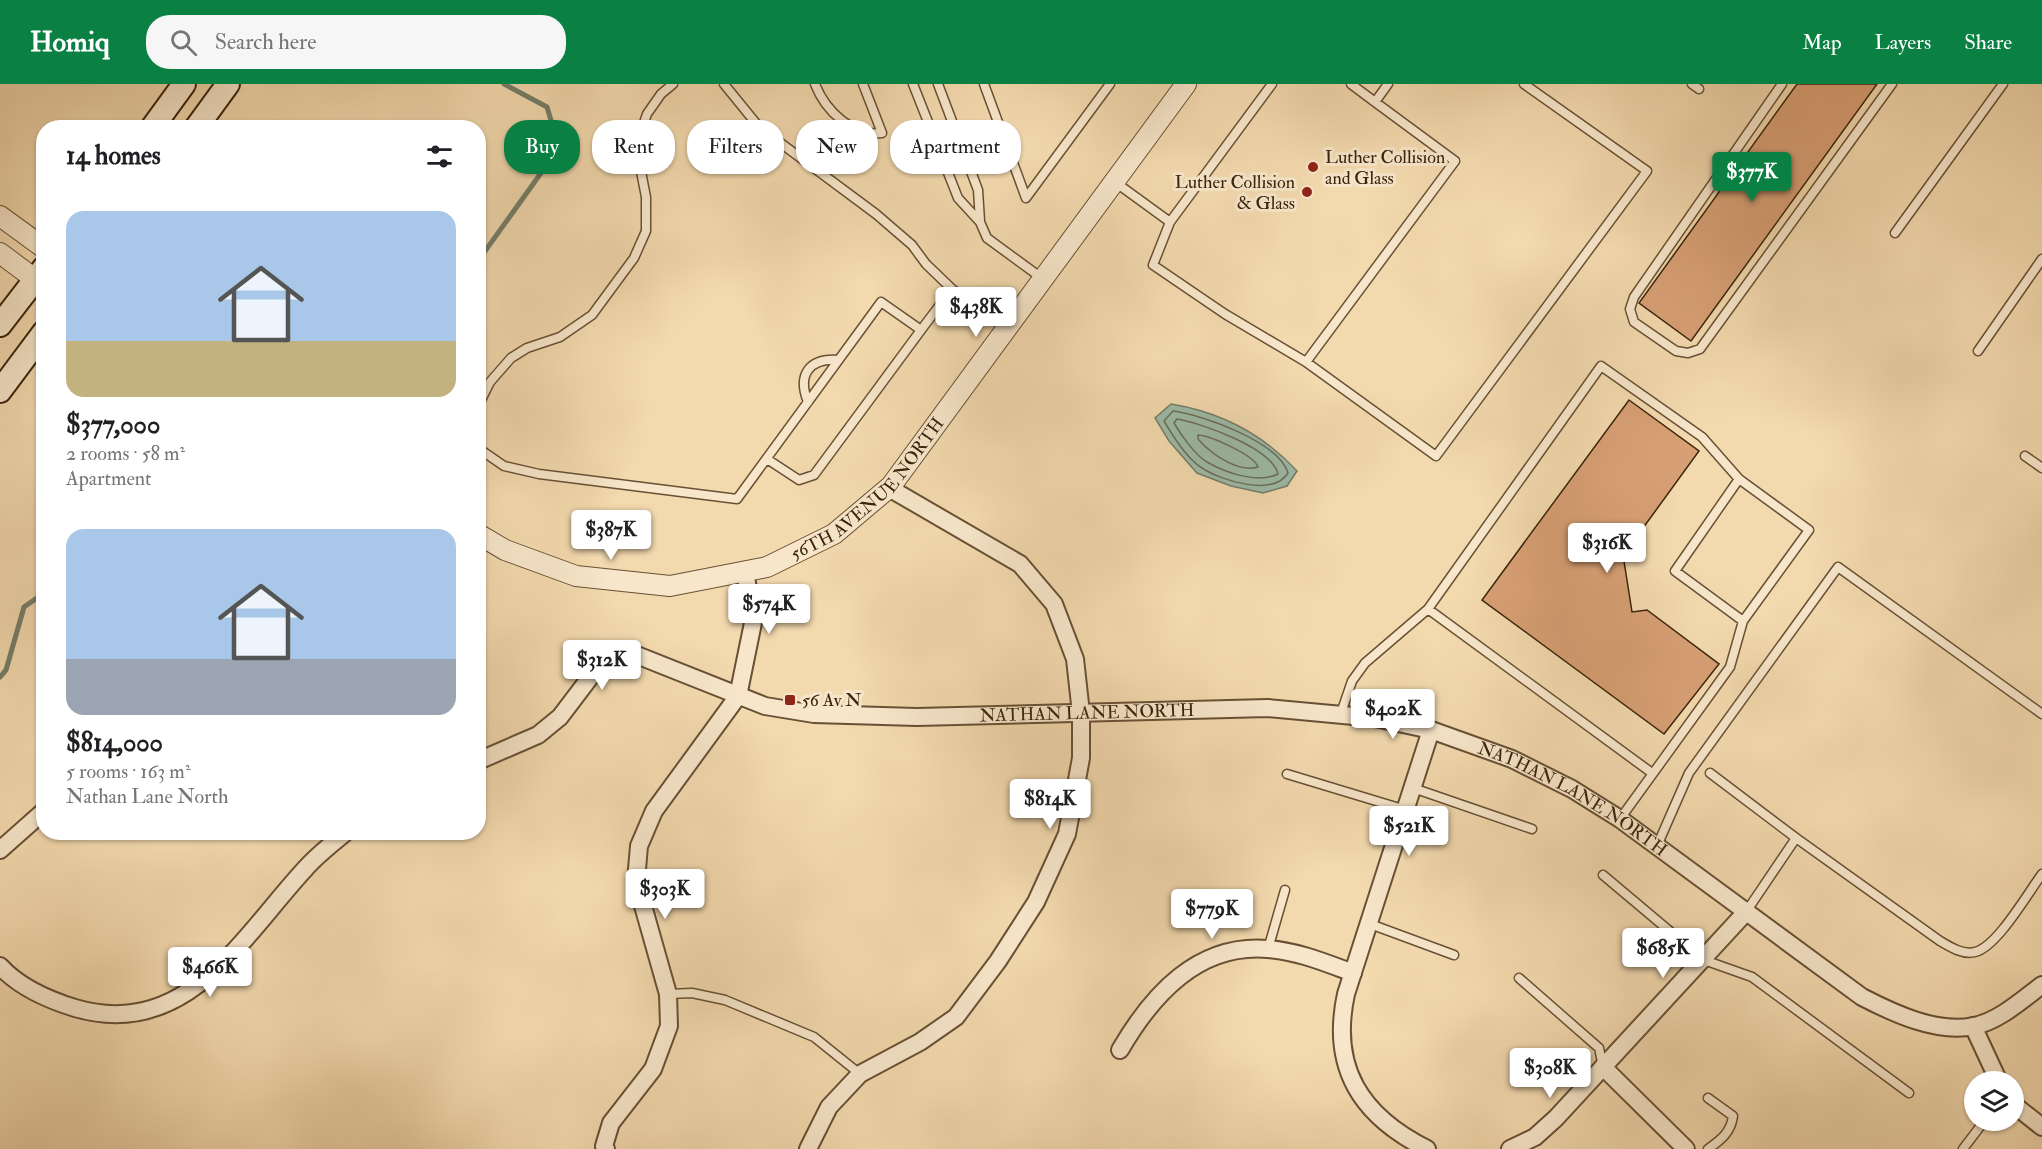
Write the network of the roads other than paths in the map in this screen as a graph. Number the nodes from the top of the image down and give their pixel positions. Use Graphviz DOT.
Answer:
graph roads {
  1 [pos="184,84"];
  2 [pos="228,84"];
  3 [pos="673,84"];
  4 [pos="724,84"];
  5 [pos="815,84"];
  6 [pos="863,84"];
  7 [pos="914,84"];
  8 [pos="938,84"];
  9 [pos="984,84"];
  10 [pos="1110,84"];
  11 [pos="1186,84"];
  12 [pos="1272,84"];
  13 [pos="1352,84"];
  14 [pos="1388,84"];
  15 [pos="1524,84"];
  16 [pos="1782,84"];
  17 [pos="1892,84"];
  18 [pos="2003,84"];
  19 [pos="1375,102"];
  20 [pos="158,120"];
  21 [pos="202,120"];
  22 [pos="1114,182"];
  23 [pos="0,216"];
  24 [pos="980,222"];
  25 [pos="1170,222"];
  26 [pos="1895,233"];
  27 [pos="36,242"];
  28 [pos="0,253"];
  29 [pos="2042,259"];
  30 [pos="36,275"];
  31 [pos="1044,279"];
  32 [pos="36,284"];
  33 [pos="952,289"];
  34 [pos="0,325"];
  35 [pos="1008,327"];
  36 [pos="921,330"];
  37 [pos="36,343"];
  38 [pos="1978,351"];
  39 [pos="838,360"];
  40 [pos="1306,362"];
  41 [pos="486,390"];
  42 [pos="0,391"];
  43 [pos="808,402"];
  44 [pos="486,454"];
  45 [pos="2025,456"];
  46 [pos="766,459"];
  47 [pos="2042,468"];
  48 [pos="1739,479"];
  49 [pos="889,488"];
  50 [pos="486,539"];
  51 [pos="745,573"];
  52 [pos="1428,609"];
  53 [pos="1743,621"];
  54 [pos="738,696"];
  55 [pos="1081,713"];
  56 [pos="1341,714"];
  57 [pos="2042,714"];
  58 [pos="1431,730"];
  59 [pos="486,758"];
  60 [pos="1652,773"];
  61 [pos="1710,773"];
  62 [pos="1287,774"];
  63 [pos="1413,788"];
  64 [pos="1406,810"];
  65 [pos="36,818"];
  66 [pos="1620,819"];
  67 [pos="1532,829"];
  68 [pos="1796,838"];
  69 [pos="337,840"];
  70 [pos="1657,846"];
  71 [pos="0,850"];
  72 [pos="2042,874"];
  73 [pos="1603,875"];
  74 [pos="1285,890"];
  75 [pos="1746,912"];
  76 [pos="1370,924"];
  77 [pos="1268,949"];
  78 [pos="1454,955"];
  79 [pos="1704,960"];
  80 [pos="0,966"];
  81 [pos="1353,973"];
  82 [pos="1519,978"];
  83 [pos="2042,985"];
  84 [pos="668,994"];
  85 [pos="1973,1026"];
  86 [pos="1120,1050"];
  87 [pos="1603,1067"];
  88 [pos="1994,1071"];
  89 [pos="860,1074"];
  90 [pos="1909,1093"];
  91 [pos="1708,1098"];
  92 [pos="2024,1113"];
  93 [pos="2042,1127"];
  94 [pos="1977,1131"];
  95 [pos="1419,1147"];
  96 [pos="606,1149"];
  97 [pos="808,1149"];
  98 [pos="1510,1149"];
  99 [pos="1686,1149"];
  100 [pos="1708,1149"];
  101 [pos="1963,1149"];
  1 -- 20 [label="main road"];
  2 -- 21 [label="main road"];
  3 -- 41 [label="lane"];
  4 -- 33 [label="lane"];
  5 -- 6 [label="lane"];
  7 -- 24 [label="lane"];
  8 -- 24 [label="lane"];
  9 -- 10 [label="lane"];
  11 -- 22 [label="street, 56TH AVENUE NORTH"];
  12 -- 25 [label="lane"];
  13 -- 19 [label="lane"];
  14 -- 19 [label="lane"];
  15 -- 40 [label="lane"];
  16 -- 17 [label="lane"];
  18 -- 26 [label="lane"];
  19 -- 40 [label="lane"];
  22 -- 25 [label="lane"];
  22 -- 31 [label="street, 56TH AVENUE NORTH"];
  23 -- 27 [label="street"];
  24 -- 31 [label="lane"];
  25 -- 40 [label="lane"];
  28 -- 30 [label="street"];
  29 -- 38 [label="lane"];
  31 -- 35 [label="street, 56TH AVENUE NORTH"];
  32 -- 34 [label="main road"];
  33 -- 35 [label="lane"];
  33 -- 36 [label="lane"];
  35 -- 49 [label="street, 56TH AVENUE NORTH"];
  36 -- 39 [label="lane"];
  36 -- 46 [label="lane"];
  37 -- 42 [label="main road"];
  39 -- 43 [label="lane"];
  39 -- 43 [label="lane"];
  43 -- 46 [label="lane"];
  44 -- 46 [label="lane"];
  45 -- 47 [label="lane"];
  48 -- 52 [label="lane"];
  48 -- 53 [label="lane"];
  48 -- 53 [label="lane"];
  49 -- 51 [label="street, 56TH AVENUE NORTH"];
  49 -- 55 [label="street"];
  50 -- 51 [label="street"];
  51 -- 54 [label="street"];
  52 -- 56 [label="lane"];
  52 -- 60 [label="lane"];
  53 -- 60 [label="lane"];
  54 -- 55 [label="street, NATHAN LANE NORTH"];
  54 -- 59 [label="street"];
  54 -- 84 [label="street"];
  55 -- 56 [label="street, NATHAN LANE NORTH"];
  55 -- 89 [label="street"];
  56 -- 58 [label="street, NATHAN LANE NORTH"];
  57 -- 70 [label="lane"];
  58 -- 63 [label="street"];
  58 -- 66 [label="street, NATHAN LANE NORTH"];
  60 -- 66 [label="lane"];
  61 -- 68 [label="lane"];
  62 -- 64 [label="lane"];
  63 -- 64 [label="street"];
  63 -- 67 [label="lane"];
  64 -- 76 [label="street"];
  65 -- 71 [label="street"];
  66 -- 70 [label="street, NATHAN LANE NORTH"];
  68 -- 72 [label="lane"];
  68 -- 75 [label="lane"];
  69 -- 80 [label="street"];
  70 -- 75 [label="street, NATHAN LANE NORTH"];
  73 -- 79 [label="lane"];
  74 -- 77 [label="lane"];
  75 -- 79 [label="street"];
  75 -- 85 [label="street, NATHAN LANE NORTH"];
  76 -- 78 [label="lane"];
  76 -- 81 [label="street"];
  77 -- 81 [label="street"];
  77 -- 86 [label="street"];
  79 -- 87 [label="street"];
  79 -- 90 [label="lane"];
  81 -- 95 [label="street"];
  82 -- 87 [label="lane"];
  83 -- 85 [label="street"];
  84 -- 89 [label="lane"];
  84 -- 96 [label="street"];
  85 -- 88 [label="street"];
  87 -- 98 [label="street"];
  87 -- 99 [label="street"];
  89 -- 97 [label="street"];
  91 -- 100 [label="lane"];
  92 -- 93 [label="street"];
  94 -- 101 [label="lane"];
}
